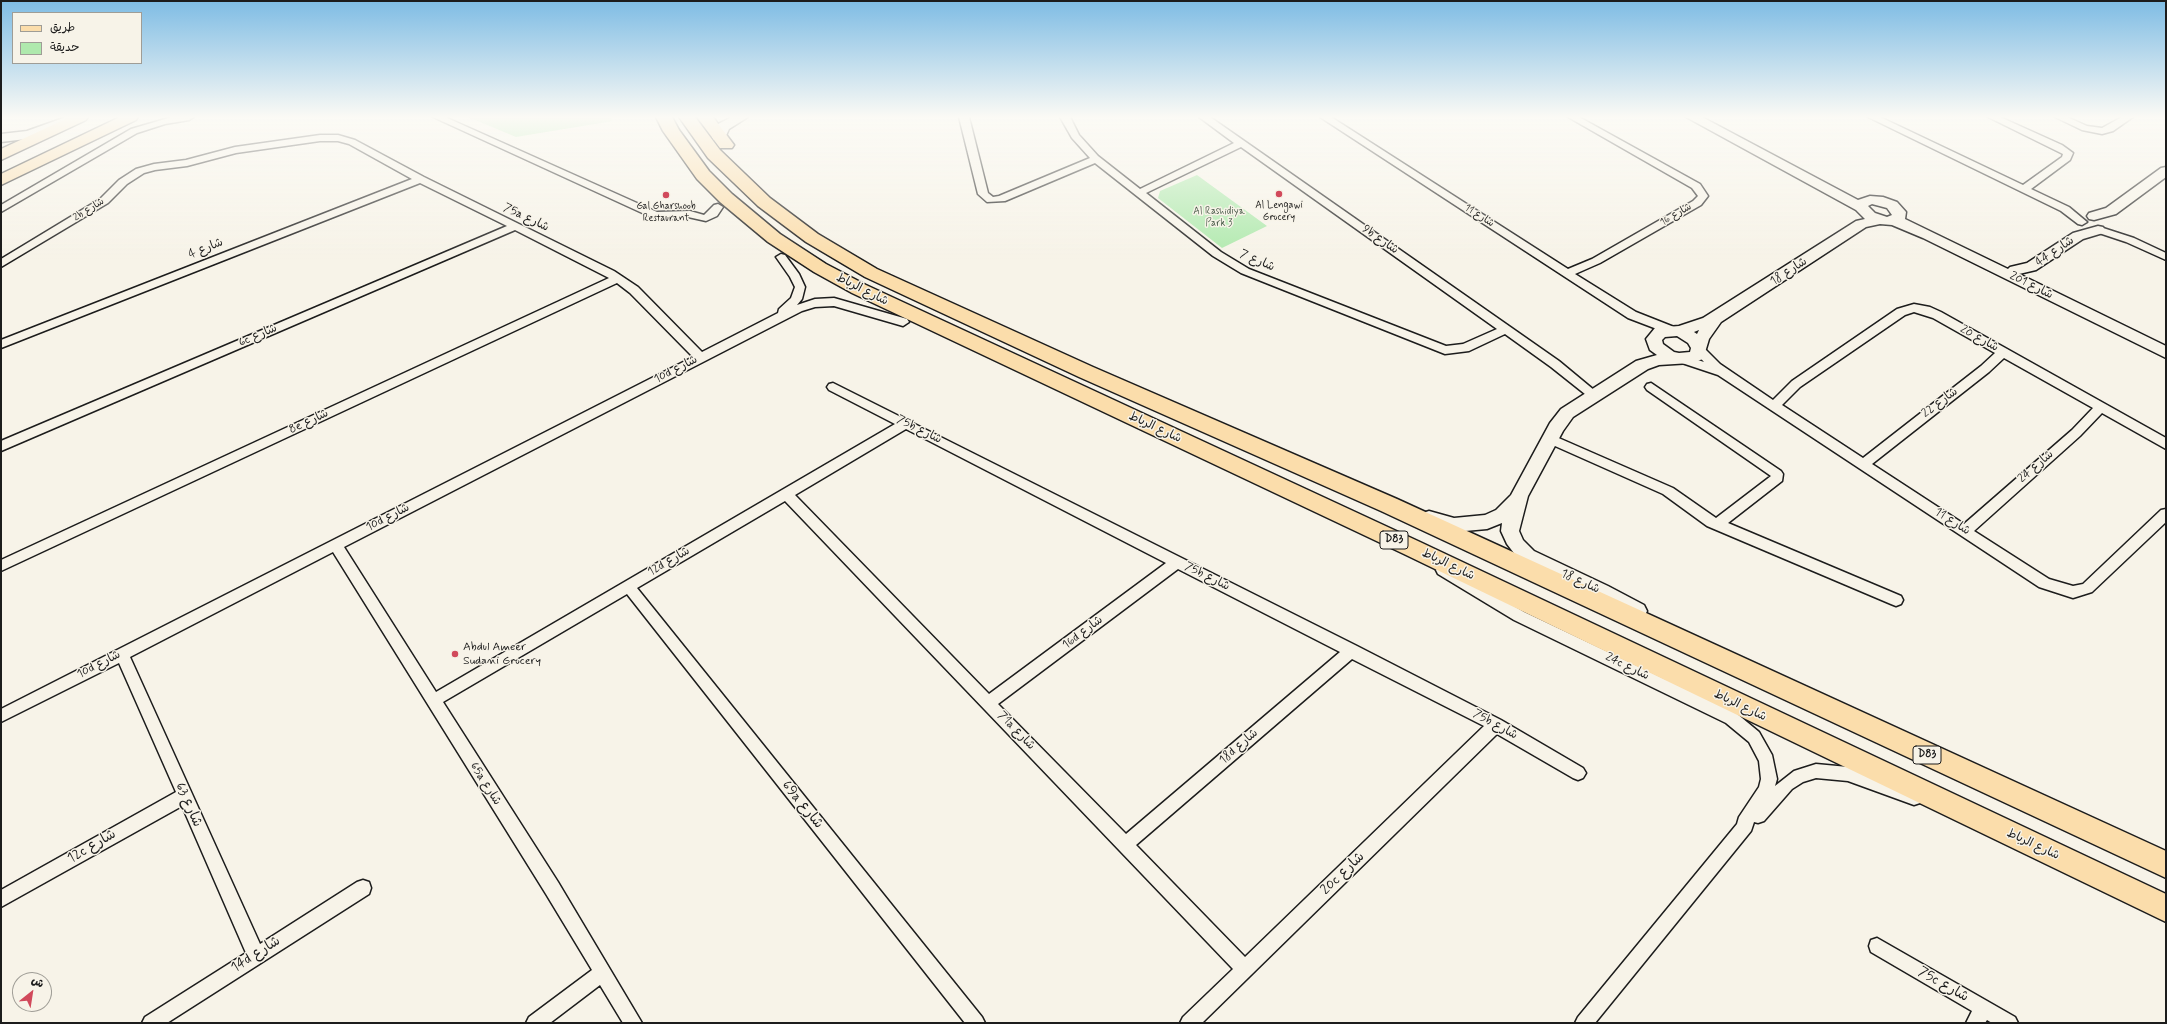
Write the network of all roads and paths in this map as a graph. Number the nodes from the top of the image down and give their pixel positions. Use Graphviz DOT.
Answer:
graph roads {
  1 [pos="32,165"];
  2 [pos="76,165"];
  3 [pos="169,165"];
  4 [pos="394,165"];
  5 [pos="541,165"];
  6 [pos="678,165"];
  7 [pos="696,165"];
  8 [pos="725,165"];
  9 [pos="745,165"];
  10 [pos="976,165"];
  11 [pos="1082,165"];
  12 [pos="1103,165"];
  13 [pos="1200,165"];
  14 [pos="1272,165"];
  15 [pos="1399,165"];
  16 [pos="1658,165"];
  17 [pos="1780,165"];
  18 [pos="1798,165"];
  19 [pos="1973,165"];
  20 [pos="2058,165"];
  21 [pos="2166,171"];
  22 [pos="420,179"];
  23 [pos="1,180"];
  24 [pos="2024,189"];
  25 [pos="1137,191"];
  26 [pos="718,207"];
  27 [pos="1,209"];
  28 [pos="1864,211"];
  29 [pos="1897,218"];
  30 [pos="2095,223"];
  31 [pos="514,227"];
  32 [pos="781,257"];
  33 [pos="2166,257"];
  34 [pos="1,264"];
  35 [pos="2024,271"];
  36 [pos="871,273"];
  37 [pos="1570,275"];
  38 [pos="618,278"];
  39 [pos="1632,315"];
  40 [pos="1716,318"];
  41 [pos="774,320"];
  42 [pos="903,322"];
  43 [pos="1503,327"];
  44 [pos="1674,331"];
  45 [pos="1654,342"];
  46 [pos="1,344"];
  47 [pos="2166,344"];
  48 [pos="1699,349"];
  49 [pos="2166,353"];
  50 [pos="2006,354"];
  51 [pos="700,357"];
  52 [pos="1681,359"];
  53 [pos="1636,368"];
  54 [pos="1731,378"];
  55 [pos="1796,384"];
  56 [pos="833,387"];
  57 [pos="1068,388"];
  58 [pos="1651,388"];
  59 [pos="1597,393"];
  60 [pos="1762,398"];
  61 [pos="1774,406"];
  62 [pos="2105,410"];
  63 [pos="905,424"];
  64 [pos="1550,439"];
  65 [pos="2166,444"];
  66 [pos="1,446"];
  67 [pos="1859,462"];
  68 [pos="786,494"];
  69 [pos="1519,496"];
  70 [pos="1389,505"];
  71 [pos="2165,516"];
  72 [pos="1717,524"];
  73 [pos="1961,528"];
  74 [pos="336,545"];
  75 [pos="1412,548"];
  76 [pos="1178,562"];
  77 [pos="1,566"];
  78 [pos="628,586"];
  79 [pos="1896,600"];
  80 [pos="1688,645"];
  81 [pos="1352,650"];
  82 [pos="122,654"];
  83 [pos="433,701"];
  84 [pos="988,703"];
  85 [pos="1,716"];
  86 [pos="1496,725"];
  87 [pos="1578,773"];
  88 [pos="184,796"];
  89 [pos="1945,804"];
  90 [pos="1745,826"];
  91 [pos="1126,844"];
  92 [pos="2166,864"];
  93 [pos="363,888"];
  94 [pos="1,899"];
  95 [pos="2166,908"];
  96 [pos="1877,946"];
  97 [pos="256,955"];
  98 [pos="1245,969"];
  99 [pos="602,974"];
  100 [pos="1980,1016"];
  101 [pos="151,1023"];
  102 [pos="535,1023"];
  103 [pos="633,1023"];
  104 [pos="976,1023"];
  105 [pos="1189,1023"];
  106 [pos="1584,1023"];
  107 [pos="2009,1023"];
  1 -- 23 [label="main road"];
  2 -- 27 [label="street"];
  3 -- 34 [label="street, 2b شارع"];
  4 -- 22 [label="street, 75a شارع"];
  5 -- 26 [label="street"];
  6 -- 26 [label="highway"];
  7 -- 57 [label="highway, شارع الرباط / D83"];
  8 -- 36 [label="highway, شارع الرباط / D83"];
  9 -- 36 [label="highway"];
  10 -- 11 [label="street"];
  12 -- 25 [label="street, شارع 7"];
  13 -- 25 [label="street"];
  14 -- 43 [label="street, 9b شارع"];
  15 -- 37 [label="street, شارع 11"];
  16 -- 37 [label="street, شارع 16"];
  17 -- 28 [label="street"];
  18 -- 28 [label="street"];
  19 -- 24 [label="street"];
  20 -- 24 [label="street"];
  21 -- 30 [label="street, شارع 44"];
  22 -- 31 [label="street, 75a شارع"];
  22 -- 46 [label="street, شارع 4"];
  24 -- 30 [label="street"];
  25 -- 43 [label="street, شارع 7"];
  26 -- 32 [label="highway"];
  28 -- 29 [label="street, شارع 18"];
  28 -- 29 [label="street"];
  28 -- 40 [label="street, شارع 18"];
  29 -- 35 [label="street, شارع 201"];
  29 -- 49 [label="street, شارع 201"];
  30 -- 33 [label="street"];
  30 -- 35 [label="street, شارع 44"];
  31 -- 38 [label="street, 75a شارع"];
  31 -- 66 [label="street, 6c شارع"];
  32 -- 41 [label="street, 10d شارع"];
  32 -- 42 [label="highway"];
  35 -- 47 [label="street, شارع 201"];
  36 -- 70 [label="highway, شارع الرباط / D83"];
  37 -- 39 [label="street, شارع 11"];
  38 -- 51 [label="street, 75a شارع"];
  38 -- 77 [label="street, 8e شارع"];
  39 -- 44 [label="street, شارع 11"];
  39 -- 45 [label="street, شارع 11"];
  40 -- 44 [label="street, شارع 18"];
  40 -- 48 [label="street, شارع 18"];
  41 -- 42 [label="street, 10d شارع"];
  41 -- 51 [label="street, 10d شارع"];
  42 -- 57 [label="highway"];
  43 -- 59 [label="street, 9b شارع"];
  44 -- 45 [label="street, شارع 18"];
  44 -- 48 [label="street"];
  45 -- 52 [label="street"];
  45 -- 53 [label="street, شارع 18"];
  48 -- 52 [label="street"];
  48 -- 54 [label="street, شارع 11"];
  50 -- 55 [label="street, شارع 20"];
  50 -- 62 [label="street, شارع 20"];
  50 -- 67 [label="street, شارع 22"];
  51 -- 74 [label="street, 10d شارع"];
  52 -- 53 [label="street, شارع 18"];
  52 -- 54 [label="street, شارع 11"];
  53 -- 59 [label="street, شارع 18"];
  54 -- 60 [label="street, شارع 11"];
  55 -- 60 [label="street, شارع 20"];
  55 -- 61 [label="street, شارع 20"];
  56 -- 63 [label="street, 75b شارع"];
  57 -- 75 [label="highway, شارع الرباط / D83"];
  58 -- 72 [label="street"];
  59 -- 64 [label="street, شارع 18"];
  60 -- 61 [label="street, شارع 11"];
  61 -- 67 [label="street, شارع 11"];
  62 -- 65 [label="street, شارع 20"];
  62 -- 73 [label="street, شارع 24"];
  63 -- 68 [label="street, 12d شارع"];
  63 -- 76 [label="street, 75b شارع"];
  64 -- 69 [label="street, شارع 18"];
  64 -- 72 [label="street"];
  67 -- 73 [label="street, شارع 11"];
  68 -- 78 [label="street, 12d شارع"];
  68 -- 84 [label="street, 71a شارع"];
  69 -- 70 [label="street, شارع 18"];
  69 -- 80 [label="street, شارع 18"];
  70 -- 80 [label="highway, شارع الرباط / D83"];
  71 -- 73 [label="street, شارع 11"];
  72 -- 79 [label="street"];
  74 -- 82 [label="street, 10d شارع"];
  74 -- 83 [label="street, 65a شارع"];
  75 -- 89 [label="highway, شارع الرباط / D83"];
  75 -- 90 [label="street, 24c شارع"];
  76 -- 81 [label="street, 75b شارع"];
  76 -- 84 [label="street, 16d شارع"];
  78 -- 83 [label="street, 12d شارع"];
  78 -- 104 [label="street, 69a شارع"];
  80 -- 92 [label="highway, شارع الرباط / D83"];
  81 -- 86 [label="street, 75b شارع"];
  81 -- 91 [label="street, 18d شارع"];
  82 -- 85 [label="street, 10d شارع"];
  82 -- 88 [label="street, شارع 63"];
  83 -- 99 [label="street, 65a شارع"];
  84 -- 91 [label="street, 71a شارع"];
  86 -- 87 [label="street, 75b شارع"];
  86 -- 98 [label="street, 20c شارع"];
  88 -- 94 [label="street, 12c شارع"];
  88 -- 97 [label="street, شارع 63"];
  89 -- 90 [label="street, 24c شارع"];
  89 -- 95 [label="highway, شارع الرباط / D83"];
  90 -- 106 [label="street, 24c شارع"];
  91 -- 98 [label="street, 71a شارع"];
  93 -- 97 [label="street, 14d شارع"];
  96 -- 100 [label="street, 75c شارع"];
  97 -- 101 [label="street, 14d شارع"];
  98 -- 105 [label="street, 20c شارع"];
  99 -- 102 [label="street"];
  99 -- 103 [label="street, 65a شارع"];
  100 -- 107 [label="street, 75c شارع"];
}
